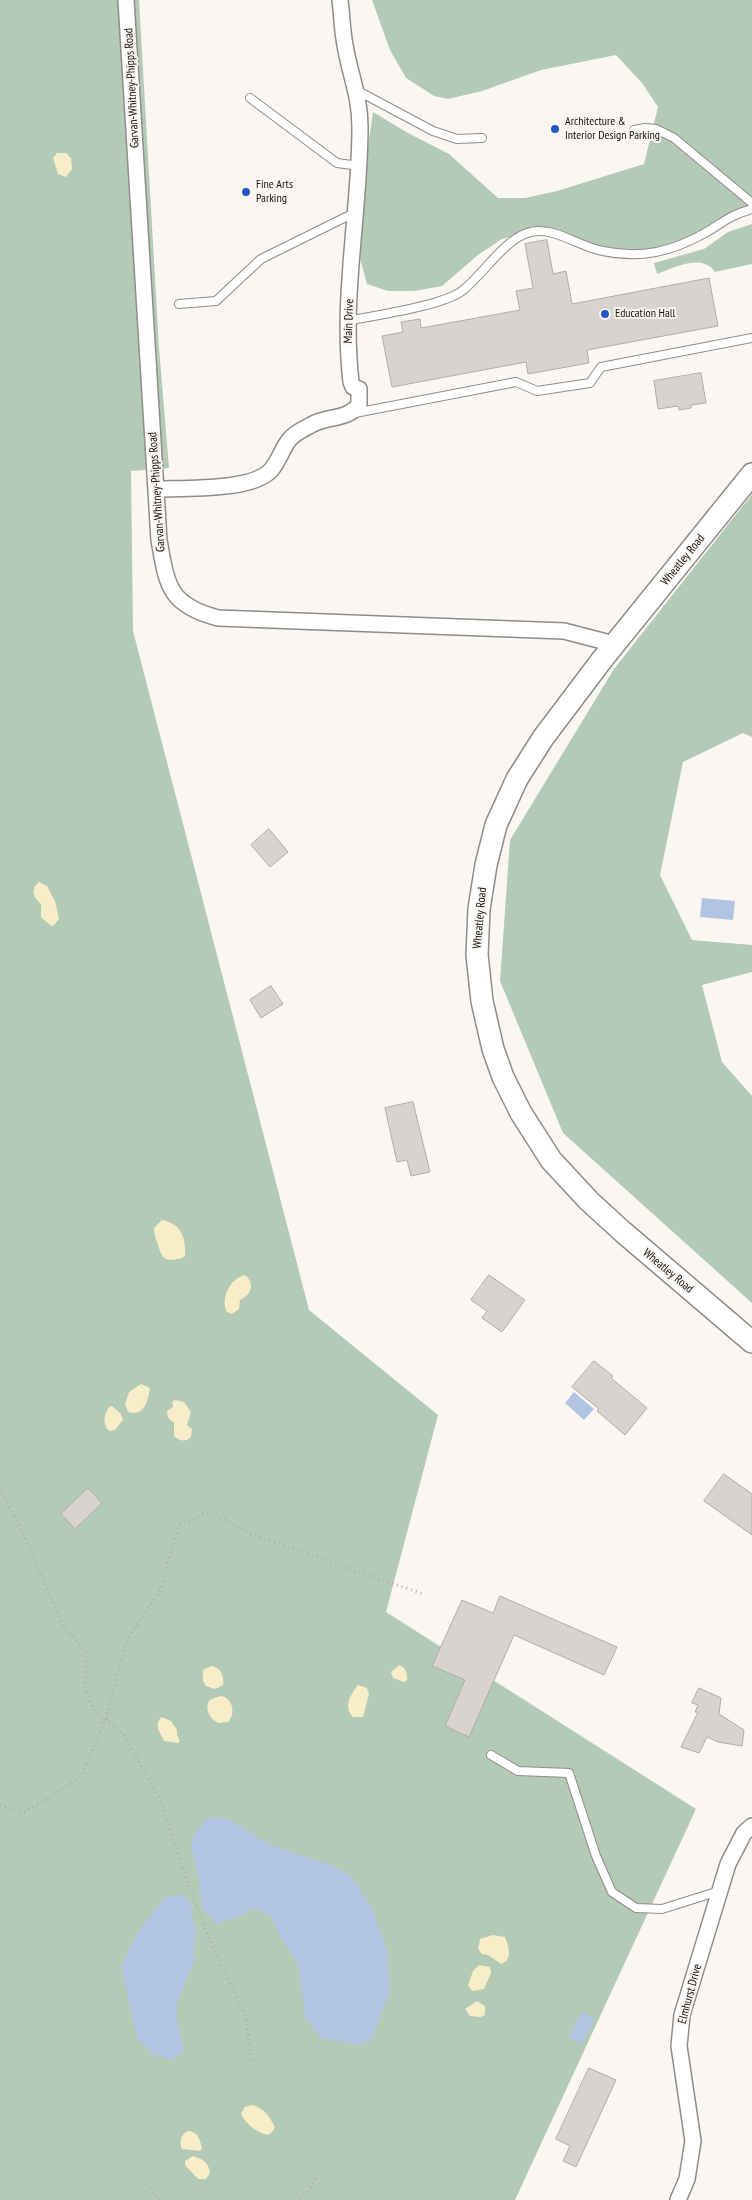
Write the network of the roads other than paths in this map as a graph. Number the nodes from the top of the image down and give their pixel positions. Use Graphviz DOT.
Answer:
graph roads {
  1 [pos="126,0"];
  2 [pos="340,0"];
  3 [pos="358,91"];
  4 [pos="250,98"];
  5 [pos="634,130"];
  6 [pos="482,138"];
  7 [pos="359,166"];
  8 [pos="752,203"];
  9 [pos="752,209"];
  10 [pos="357,212"];
  11 [pos="179,304"];
  12 [pos="348,321"];
  13 [pos="752,338"];
  14 [pos="353,413"];
  15 [pos="752,474"];
  16 [pos="156,489"];
  17 [pos="614,644"];
  18 [pos="752,1342"];
  19 [pos="491,1756"];
  20 [pos="752,1826"];
  21 [pos="719,1891"];
  22 [pos="678,2200"];
  1 -- 16 [label="street, Garvan-Whitney-Phipps Road"];
  2 -- 3 [label="street, Main Drive"];
  3 -- 6 [label="lane"];
  3 -- 7 [label="street, Main Drive"];
  4 -- 7 [label="lane"];
  5 -- 8 [label="lane"];
  7 -- 10 [label="street, Main Drive"];
  9 -- 12 [label="lane"];
  10 -- 11 [label="lane"];
  10 -- 12 [label="street, Main Drive"];
  12 -- 14 [label="street, Main Drive"];
  13 -- 14 [label="lane"];
  14 -- 16 [label="street"];
  15 -- 17 [label="main road, Wheatley Road"];
  16 -- 17 [label="street, Garvan-Whitney-Phipps Road"];
  17 -- 18 [label="main road, Wheatley Road"];
  19 -- 21 [label="lane"];
  20 -- 21 [label="street, Elmhurst Drive"];
  21 -- 22 [label="street, Elmhurst Drive"];
}
